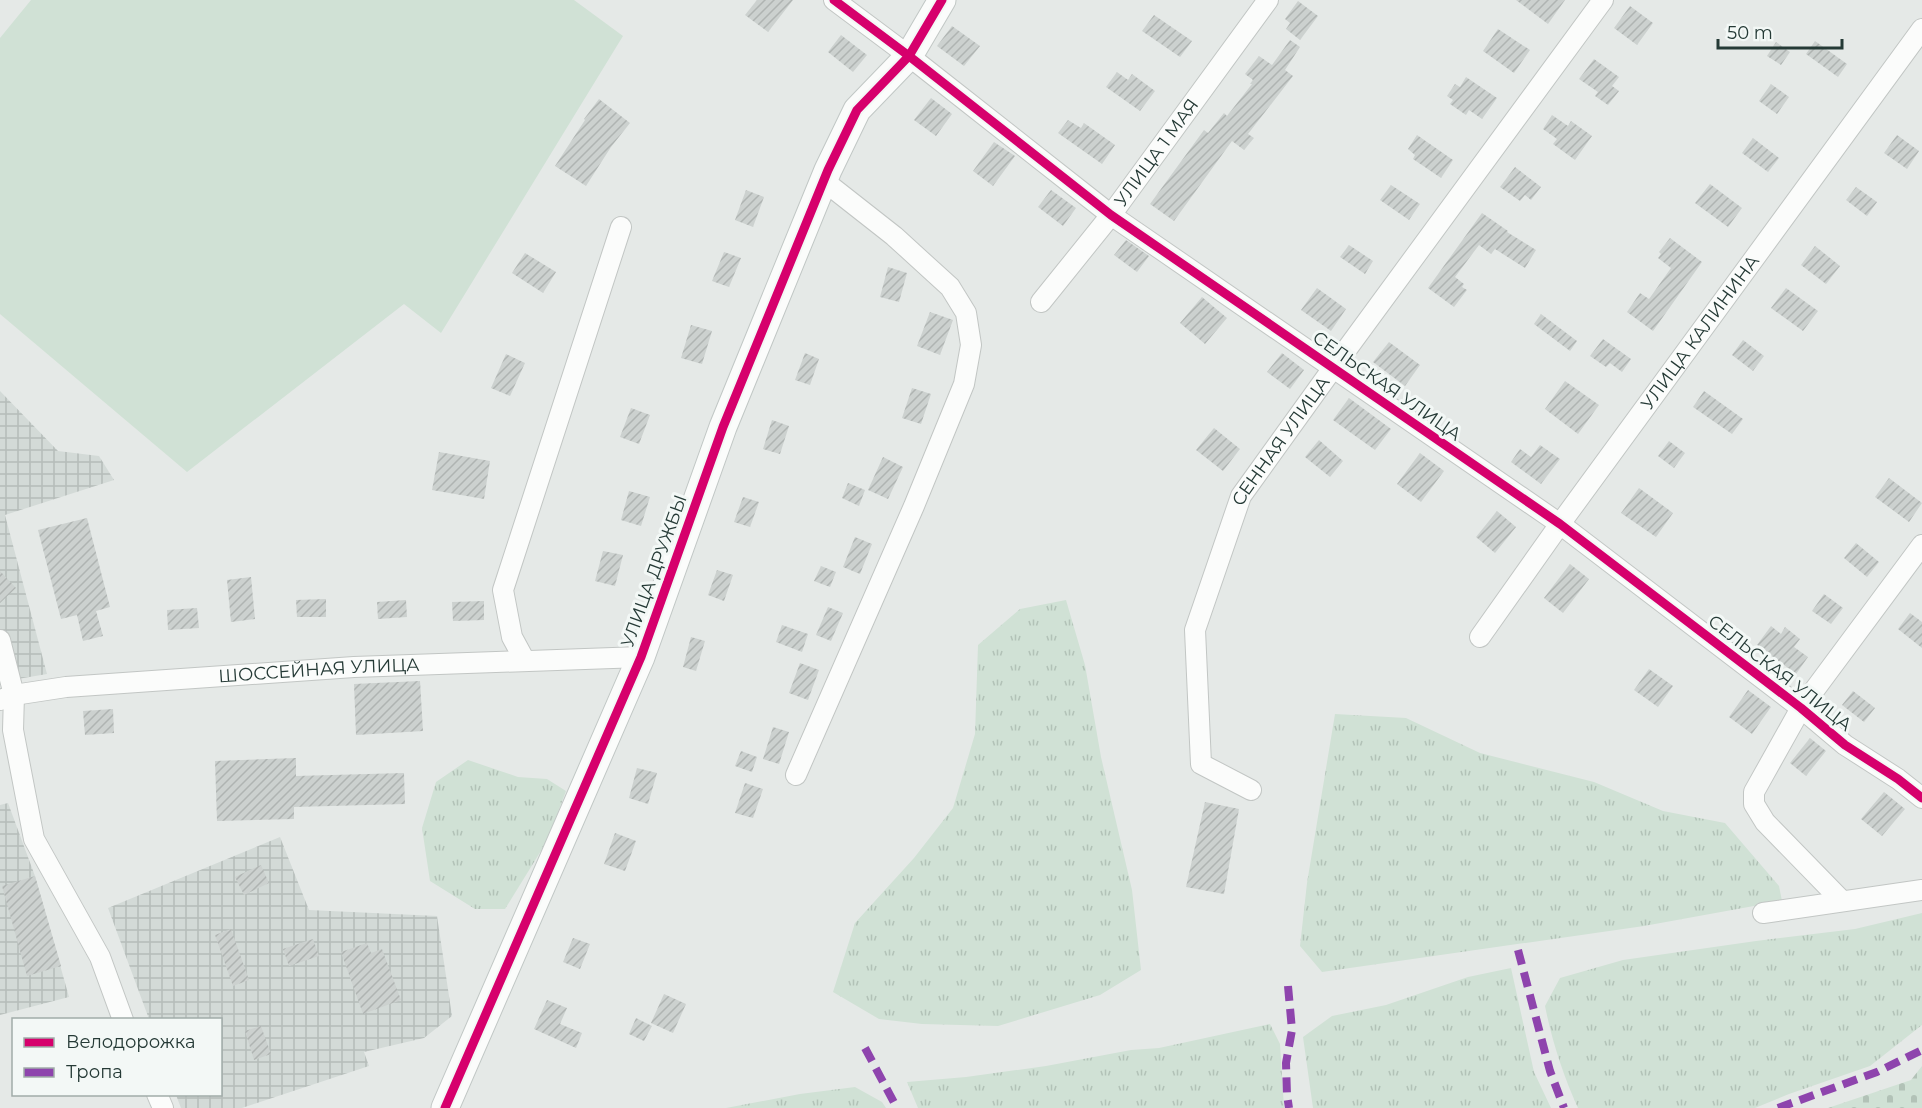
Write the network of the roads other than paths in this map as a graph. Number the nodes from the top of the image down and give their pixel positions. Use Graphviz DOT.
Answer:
graph roads {
  1 [pos="834,0"];
  2 [pos="942,0"];
  3 [pos="1268,0"];
  4 [pos="1603,0"];
  5 [pos="1922,29"];
  6 [pos="909,56"];
  7 [pos="824,181"];
  8 [pos="1112,215"];
  9 [pos="621,227"];
  10 [pos="1041,302"];
  11 [pos="1333,368"];
  12 [pos="1560,524"];
  13 [pos="1922,545"];
  14 [pos="1480,637"];
  15 [pos="0,640"];
  16 [pos="641,657"];
  17 [pos="525,661"];
  18 [pos="7,698"];
  19 [pos="1801,708"];
  20 [pos="796,775"];
  21 [pos="1251,790"];
  22 [pos="1922,798"];
  23 [pos="1922,890"];
  24 [pos="1842,901"];
  25 [pos="1763,913"];
  26 [pos="122,1018"];
  27 [pos="445,1108"];
  1 -- 6 [label="street, СЕЛЬСКАЯ УЛИЦА"];
  2 -- 6 [label="street, УЛИЦА ДРУЖБЫ"];
  3 -- 8 [label="street, УЛИЦА 1 МАЯ"];
  4 -- 11 [label="street, СЕННАЯ УЛИЦА"];
  5 -- 12 [label="street, УЛИЦА КАЛИНИНА"];
  6 -- 7 [label="street, УЛИЦА ДРУЖБЫ"];
  6 -- 8 [label="street, СЕЛЬСКАЯ УЛИЦА"];
  7 -- 16 [label="street, УЛИЦА ДРУЖБЫ"];
  7 -- 20 [label="street"];
  8 -- 10 [label="street, УЛИЦА 1 МАЯ"];
  8 -- 11 [label="street, СЕЛЬСКАЯ УЛИЦА"];
  9 -- 17 [label="street"];
  11 -- 12 [label="street, СЕЛЬСКАЯ УЛИЦА"];
  11 -- 21 [label="street, СЕННАЯ УЛИЦА"];
  12 -- 14 [label="street, УЛИЦА КАЛИНИНА"];
  12 -- 19 [label="street, СЕЛЬСКАЯ УЛИЦА"];
  13 -- 19 [label="street"];
  15 -- 18 [label="street"];
  16 -- 17 [label="street, ШОССЕЙНАЯ УЛИЦА"];
  16 -- 27 [label="street, УЛИЦА ДРУЖБЫ"];
  17 -- 18 [label="street, ШОССЕЙНАЯ УЛИЦА"];
  18 -- 26 [label="street"];
  19 -- 22 [label="street, СЕЛЬСКАЯ УЛИЦА"];
  19 -- 24 [label="street"];
  23 -- 24 [label="street"];
  24 -- 25 [label="street"];
}
